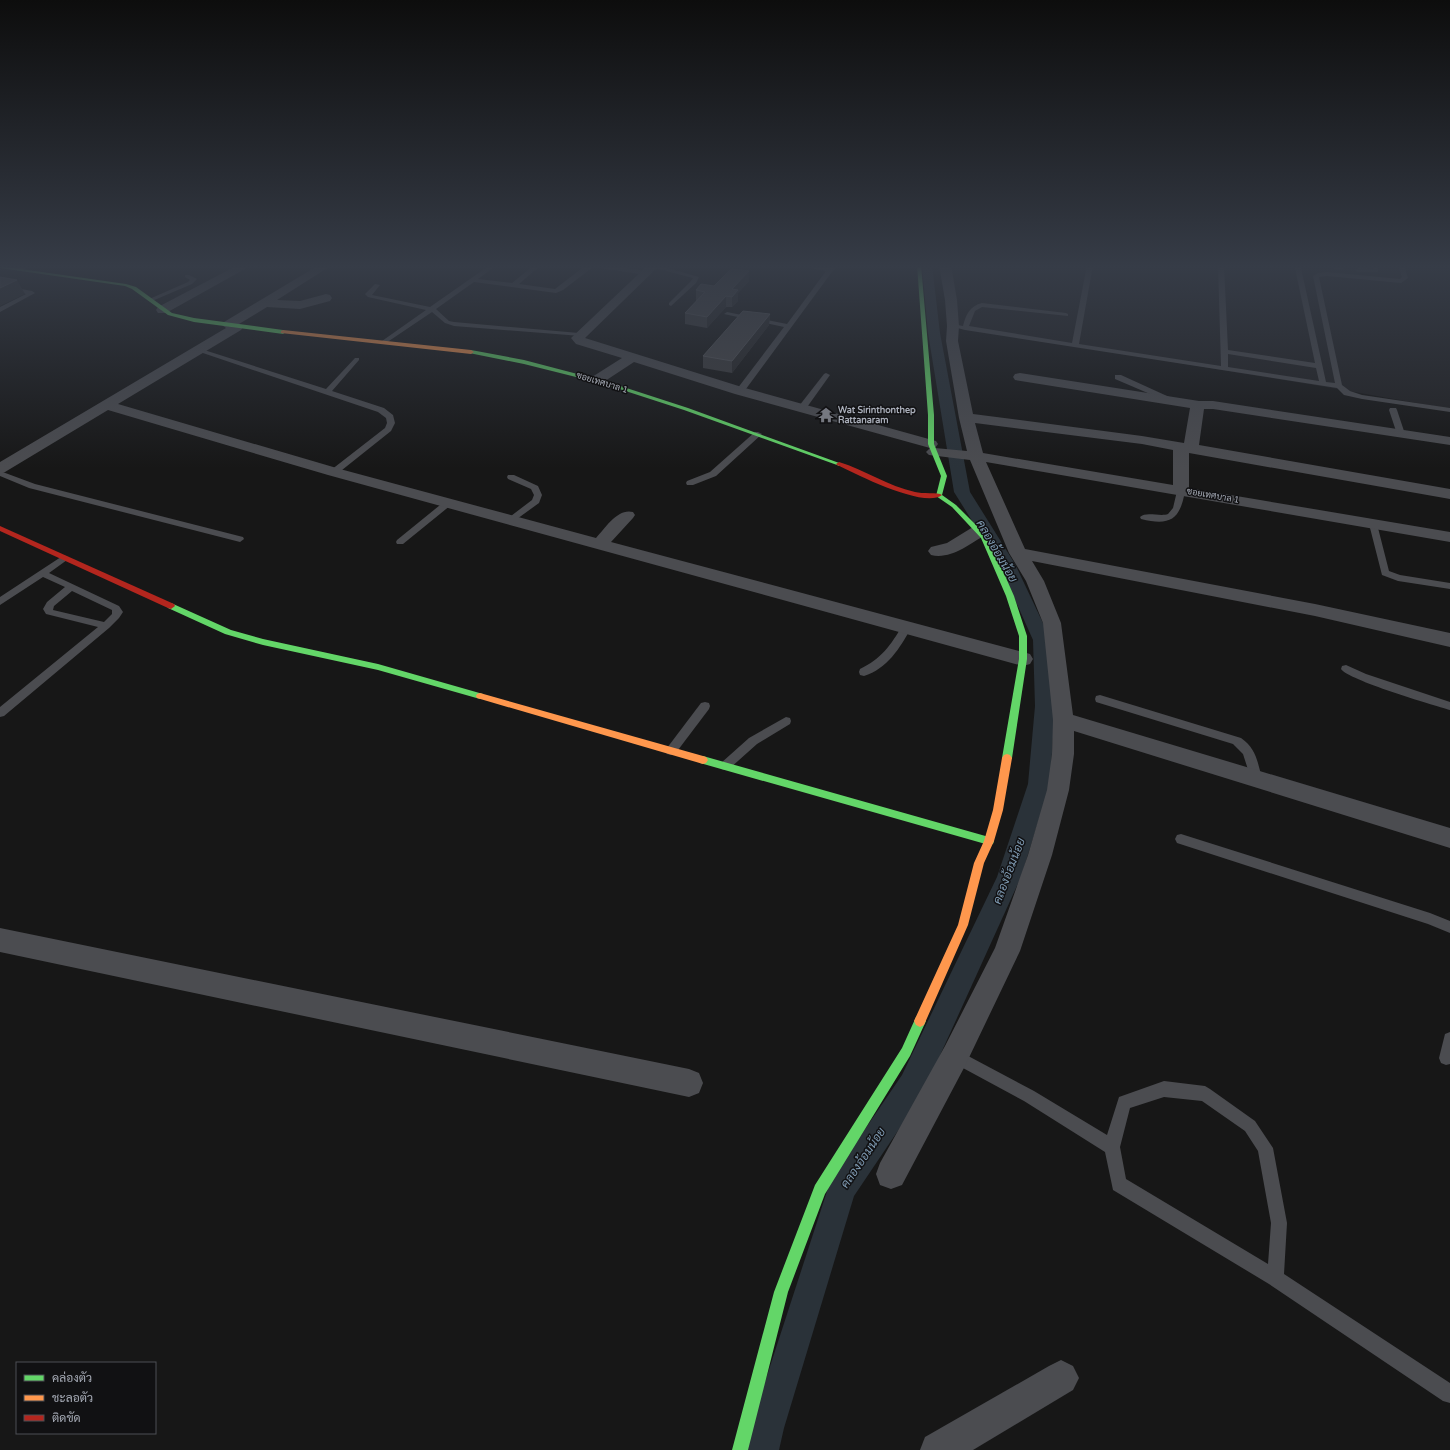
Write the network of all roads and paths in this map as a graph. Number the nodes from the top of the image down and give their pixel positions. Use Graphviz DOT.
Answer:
graph roads {
  1 [pos="223,333"];
  2 [pos="295,333"];
  3 [pos="398,333"];
  4 [pos="552,333"];
  5 [pos="582,333"];
  6 [pos="784,333"];
  7 [pos="924,333"];
  8 [pos="956,333"];
  9 [pos="996,333"];
  10 [pos="1078,333"];
  11 [pos="1223,333"];
  12 [pos="1312,333"];
  13 [pos="1328,333"];
  14 [pos="579,335"];
  15 [pos="384,342"];
  16 [pos="1076,345"];
  17 [pos="199,350"];
  18 [pos="1224,351"];
  19 [pos="632,357"];
  20 [pos="357,359"];
  21 [pos="1319,366"];
  22 [pos="1225,368"];
  23 [pos="826,374"];
  24 [pos="1020,377"];
  25 [pos="1118,377"];
  26 [pos="598,380"];
  27 [pos="1323,383"];
  28 [pos="1339,386"];
  29 [pos="328,391"];
  30 [pos="740,391"];
  31 [pos="1175,401"];
  32 [pos="106,405"];
  33 [pos="1199,405"];
  34 [pos="802,408"];
  35 [pos="1393,410"];
  36 [pos="1450,410"];
  37 [pos="966,418"];
  38 [pos="758,434"];
  39 [pos="1401,434"];
  40 [pos="1450,441"];
  41 [pos="1186,448"];
  42 [pos="937,450"];
  43 [pos="971,455"];
  44 [pos="0,469"];
  45 [pos="0,472"];
  46 [pos="334,472"];
  47 [pos="511,477"];
  48 [pos="690,483"];
  49 [pos="1181,491"];
  50 [pos="1450,494"];
  51 [pos="939,496"];
  52 [pos="448,503"];
  53 [pos="627,515"];
  54 [pos="1144,517"];
  55 [pos="510,521"];
  56 [pos="1373,524"];
  57 [pos="0,528"];
  58 [pos="979,532"];
  59 [pos="1450,537"];
  60 [pos="240,539"];
  61 [pos="400,542"];
  62 [pos="599,545"];
  63 [pos="937,552"];
  64 [pos="1018,553"];
  65 [pos="64,558"];
  66 [pos="42,573"];
  67 [pos="1450,586"];
  68 [pos="70,587"];
  69 [pos="0,602"];
  70 [pos="106,626"];
  71 [pos="906,628"];
  72 [pos="1450,640"];
  73 [pos="1023,660"];
  74 [pos="1346,669"];
  75 [pos="864,672"];
  76 [pos="1100,699"];
  77 [pos="705,706"];
  78 [pos="1450,706"];
  79 [pos="0,713"];
  80 [pos="1063,720"];
  81 [pos="786,721"];
  82 [pos="671,751"];
  83 [pos="725,766"];
  84 [pos="1256,779"];
  85 [pos="1450,838"];
  86 [pos="1181,840"];
  87 [pos="989,841"];
  88 [pos="1450,927"];
  89 [pos="0,940"];
  90 [pos="1450,1039"];
  91 [pos="955,1056"];
  92 [pos="1446,1058"];
  93 [pos="689,1082"];
  94 [pos="1112,1148"];
  95 [pos="890,1174"];
  96 [pos="1275,1278"];
  97 [pos="1061,1378"];
  98 [pos="1450,1394"];
  99 [pos="957,1445"];
  100 [pos="740,1450"];
  1 -- 17 [label="street"];
  2 -- 15 [label="street, ซอยเทศบาล 1"];
  3 -- 15 [label="lane"];
  4 -- 14 [label="lane"];
  5 -- 14 [label="street"];
  6 -- 30 [label="lane"];
  7 -- 42 [label="street"];
  8 -- 37 [label="street"];
  9 -- 16 [label="lane"];
  10 -- 16 [label="lane"];
  11 -- 18 [label="lane"];
  12 -- 21 [label="lane"];
  13 -- 28 [label="lane"];
  14 -- 19 [label="street, ซอยเทศบาล 1"];
  15 -- 26 [label="street, ซอยเทศบาล 1"];
  16 -- 22 [label="lane"];
  17 -- 29 [label="lane"];
  17 -- 32 [label="street"];
  18 -- 21 [label="lane"];
  18 -- 22 [label="lane"];
  19 -- 26 [label="street"];
  19 -- 30 [label="street, ซอยเทศบาล 1"];
  20 -- 29 [label="lane"];
  21 -- 27 [label="lane"];
  22 -- 27 [label="lane"];
  23 -- 34 [label="lane"];
  24 -- 31 [label="street"];
  25 -- 31 [label="lane"];
  26 -- 38 [label="street, ซอยเทศบาล 1"];
  27 -- 28 [label="lane"];
  28 -- 36 [label="lane"];
  29 -- 46 [label="lane"];
  30 -- 34 [label="street, ซอยเทศบาล 1"];
  31 -- 33 [label="street"];
  32 -- 44 [label="street"];
  32 -- 46 [label="street"];
  33 -- 39 [label="street"];
  33 -- 41 [label="street"];
  34 -- 42 [label="street, ซอยเทศบาล 1"];
  35 -- 39 [label="lane"];
  37 -- 41 [label="street"];
  37 -- 43 [label="street"];
  38 -- 48 [label="lane"];
  38 -- 51 [label="street, ซอยเทศบาล 1"];
  39 -- 40 [label="street"];
  41 -- 49 [label="street"];
  41 -- 50 [label="street"];
  42 -- 43 [label="street, ซอยเทศบาล 1"];
  42 -- 51 [label="street"];
  43 -- 49 [label="street, ซอยเทศบาล 1"];
  43 -- 64 [label="street"];
  45 -- 60 [label="lane"];
  46 -- 52 [label="street"];
  47 -- 55 [label="lane"];
  49 -- 54 [label="lane"];
  49 -- 56 [label="street, ซอยเทศบาล 1"];
  51 -- 58 [label="street"];
  52 -- 55 [label="street"];
  52 -- 61 [label="lane"];
  53 -- 62 [label="street"];
  55 -- 62 [label="street"];
  56 -- 59 [label="street, ซอยเทศบาล 1"];
  56 -- 67 [label="lane"];
  57 -- 65 [label="street"];
  58 -- 63 [label="street"];
  58 -- 73 [label="street"];
  62 -- 71 [label="street"];
  64 -- 72 [label="street"];
  64 -- 80 [label="street"];
  65 -- 66 [label="lane"];
  65 -- 82 [label="street"];
  66 -- 68 [label="lane"];
  66 -- 69 [label="lane"];
  68 -- 70 [label="lane"];
  68 -- 70 [label="lane"];
  70 -- 79 [label="lane"];
  71 -- 73 [label="street"];
  71 -- 75 [label="lane"];
  73 -- 87 [label="street"];
  74 -- 78 [label="lane"];
  76 -- 84 [label="lane"];
  77 -- 82 [label="lane"];
  80 -- 84 [label="street"];
  80 -- 91 [label="street"];
  81 -- 83 [label="lane"];
  82 -- 83 [label="street"];
  83 -- 87 [label="street"];
  84 -- 85 [label="street"];
  86 -- 88 [label="lane"];
  87 -- 100 [label="street"];
  89 -- 93 [label="street"];
  90 -- 92 [label="lane"];
  91 -- 94 [label="lane"];
  91 -- 95 [label="street"];
  94 -- 96 [label="lane"];
  94 -- 96 [label="lane"];
  96 -- 98 [label="lane"];
  97 -- 99 [label="street"];
}
